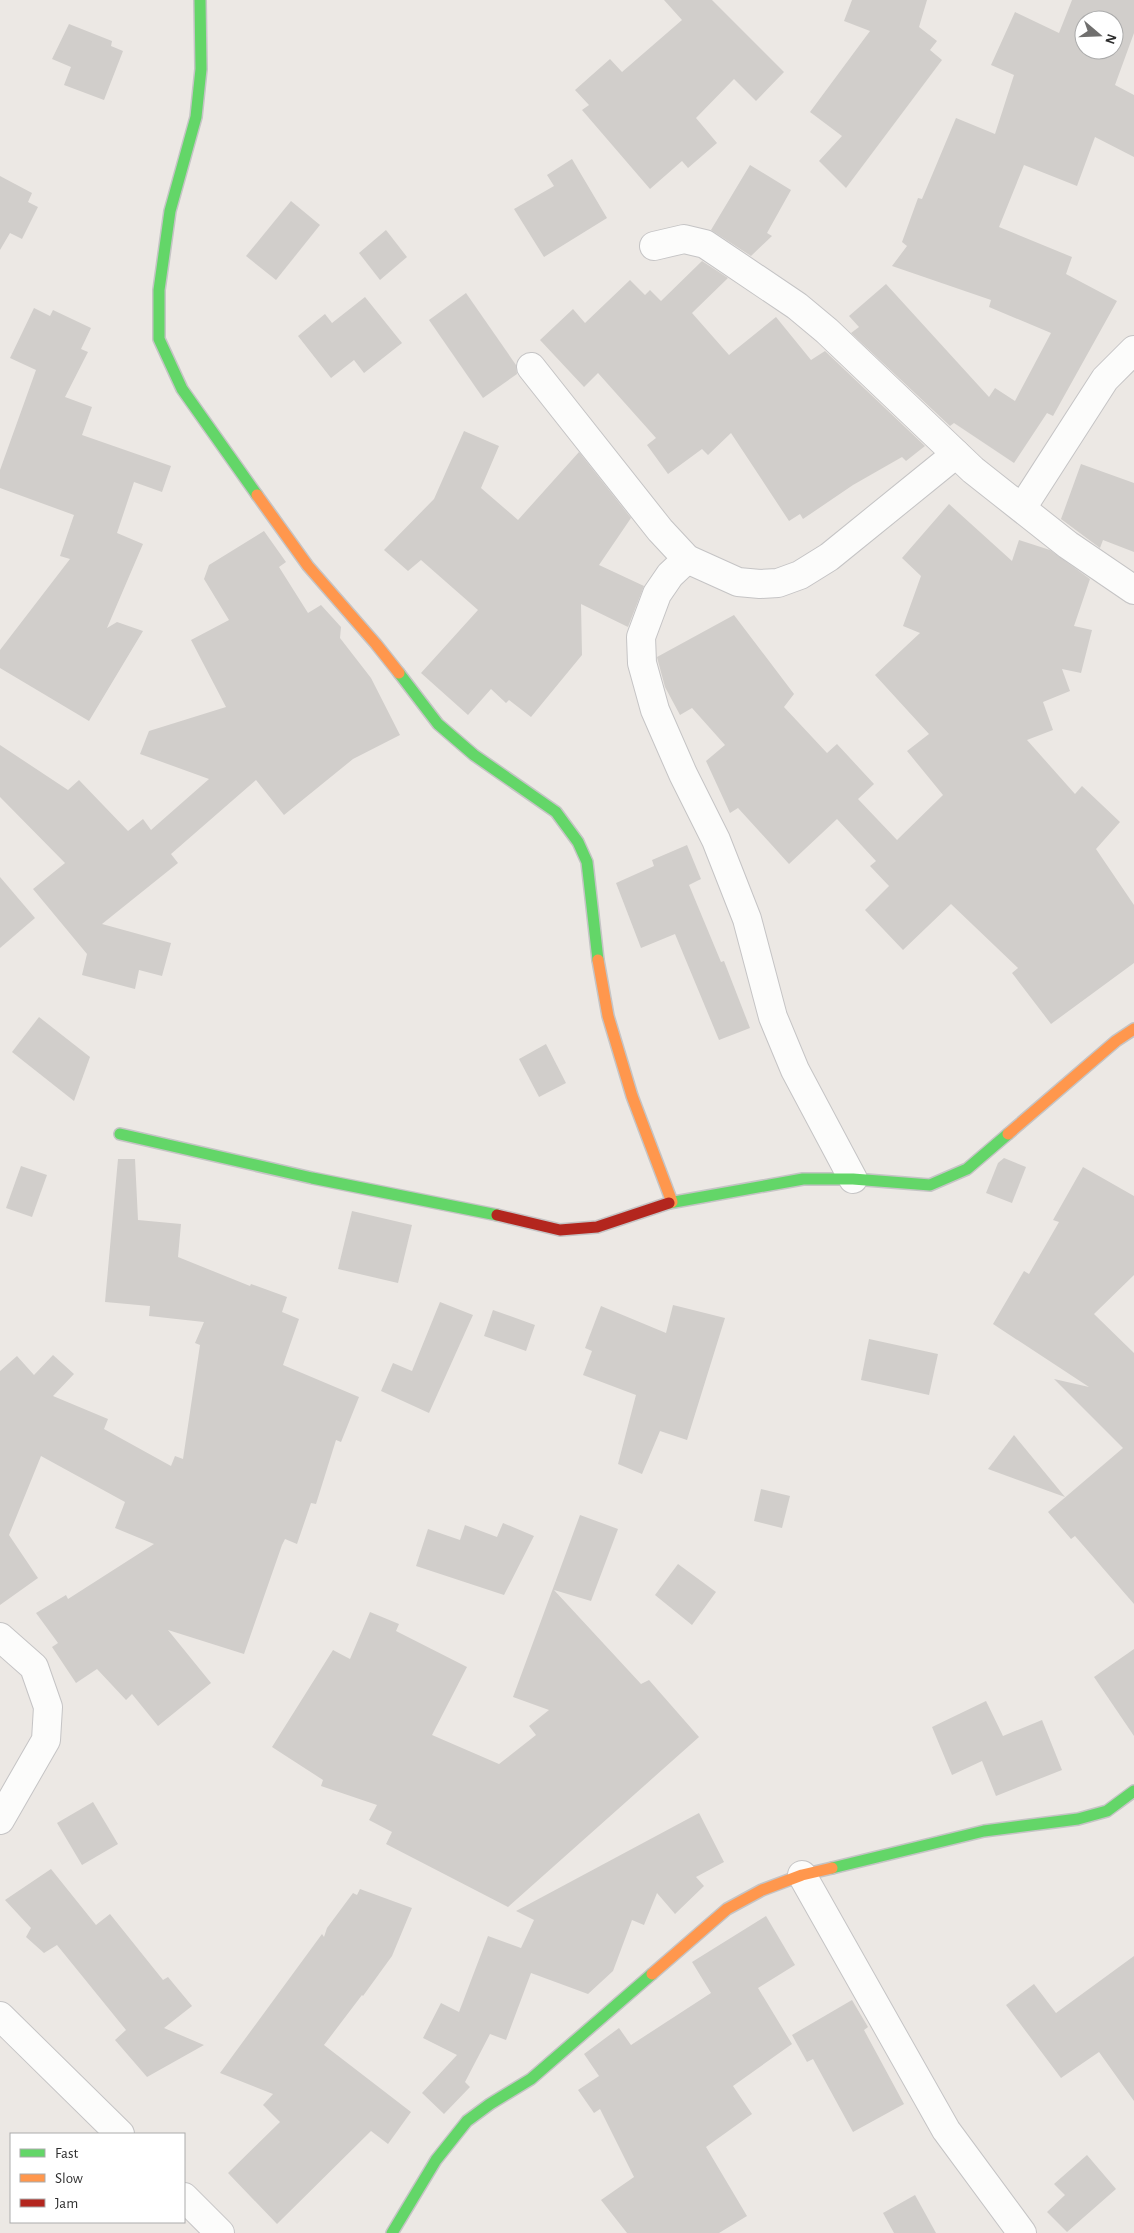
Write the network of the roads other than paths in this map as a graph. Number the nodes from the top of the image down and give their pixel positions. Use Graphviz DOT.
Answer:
graph roads {
  1 [pos="200,0"];
  2 [pos="654,246"];
  3 [pos="1134,350"];
  4 [pos="531,367"];
  5 [pos="956,454"];
  6 [pos="1022,508"];
  7 [pos="687,559"];
  8 [pos="1134,590"];
  9 [pos="1134,1029"];
  10 [pos="120,1134"];
  11 [pos="853,1179"];
  12 [pos="672,1202"];
  13 [pos="0,1637"];
  14 [pos="1134,1791"];
  15 [pos="0,1820"];
  16 [pos="802,1875"];
  17 [pos="0,2016"];
  18 [pos="119,2133"];
  19 [pos="185,2198"];
  20 [pos="220,2233"];
  21 [pos="392,2233"];
  22 [pos="1022,2233"];
  1 -- 12 [label="street"];
  2 -- 5 [label="street"];
  3 -- 6 [label="street"];
  4 -- 7 [label="street"];
  5 -- 6 [label="street"];
  5 -- 7 [label="street"];
  6 -- 8 [label="street"];
  7 -- 11 [label="street"];
  9 -- 11 [label="street"];
  10 -- 12 [label="street"];
  11 -- 12 [label="street"];
  13 -- 15 [label="street"];
  14 -- 16 [label="street"];
  16 -- 21 [label="street"];
  16 -- 22 [label="street"];
  17 -- 18 [label="street"];
  19 -- 20 [label="street"];
}
